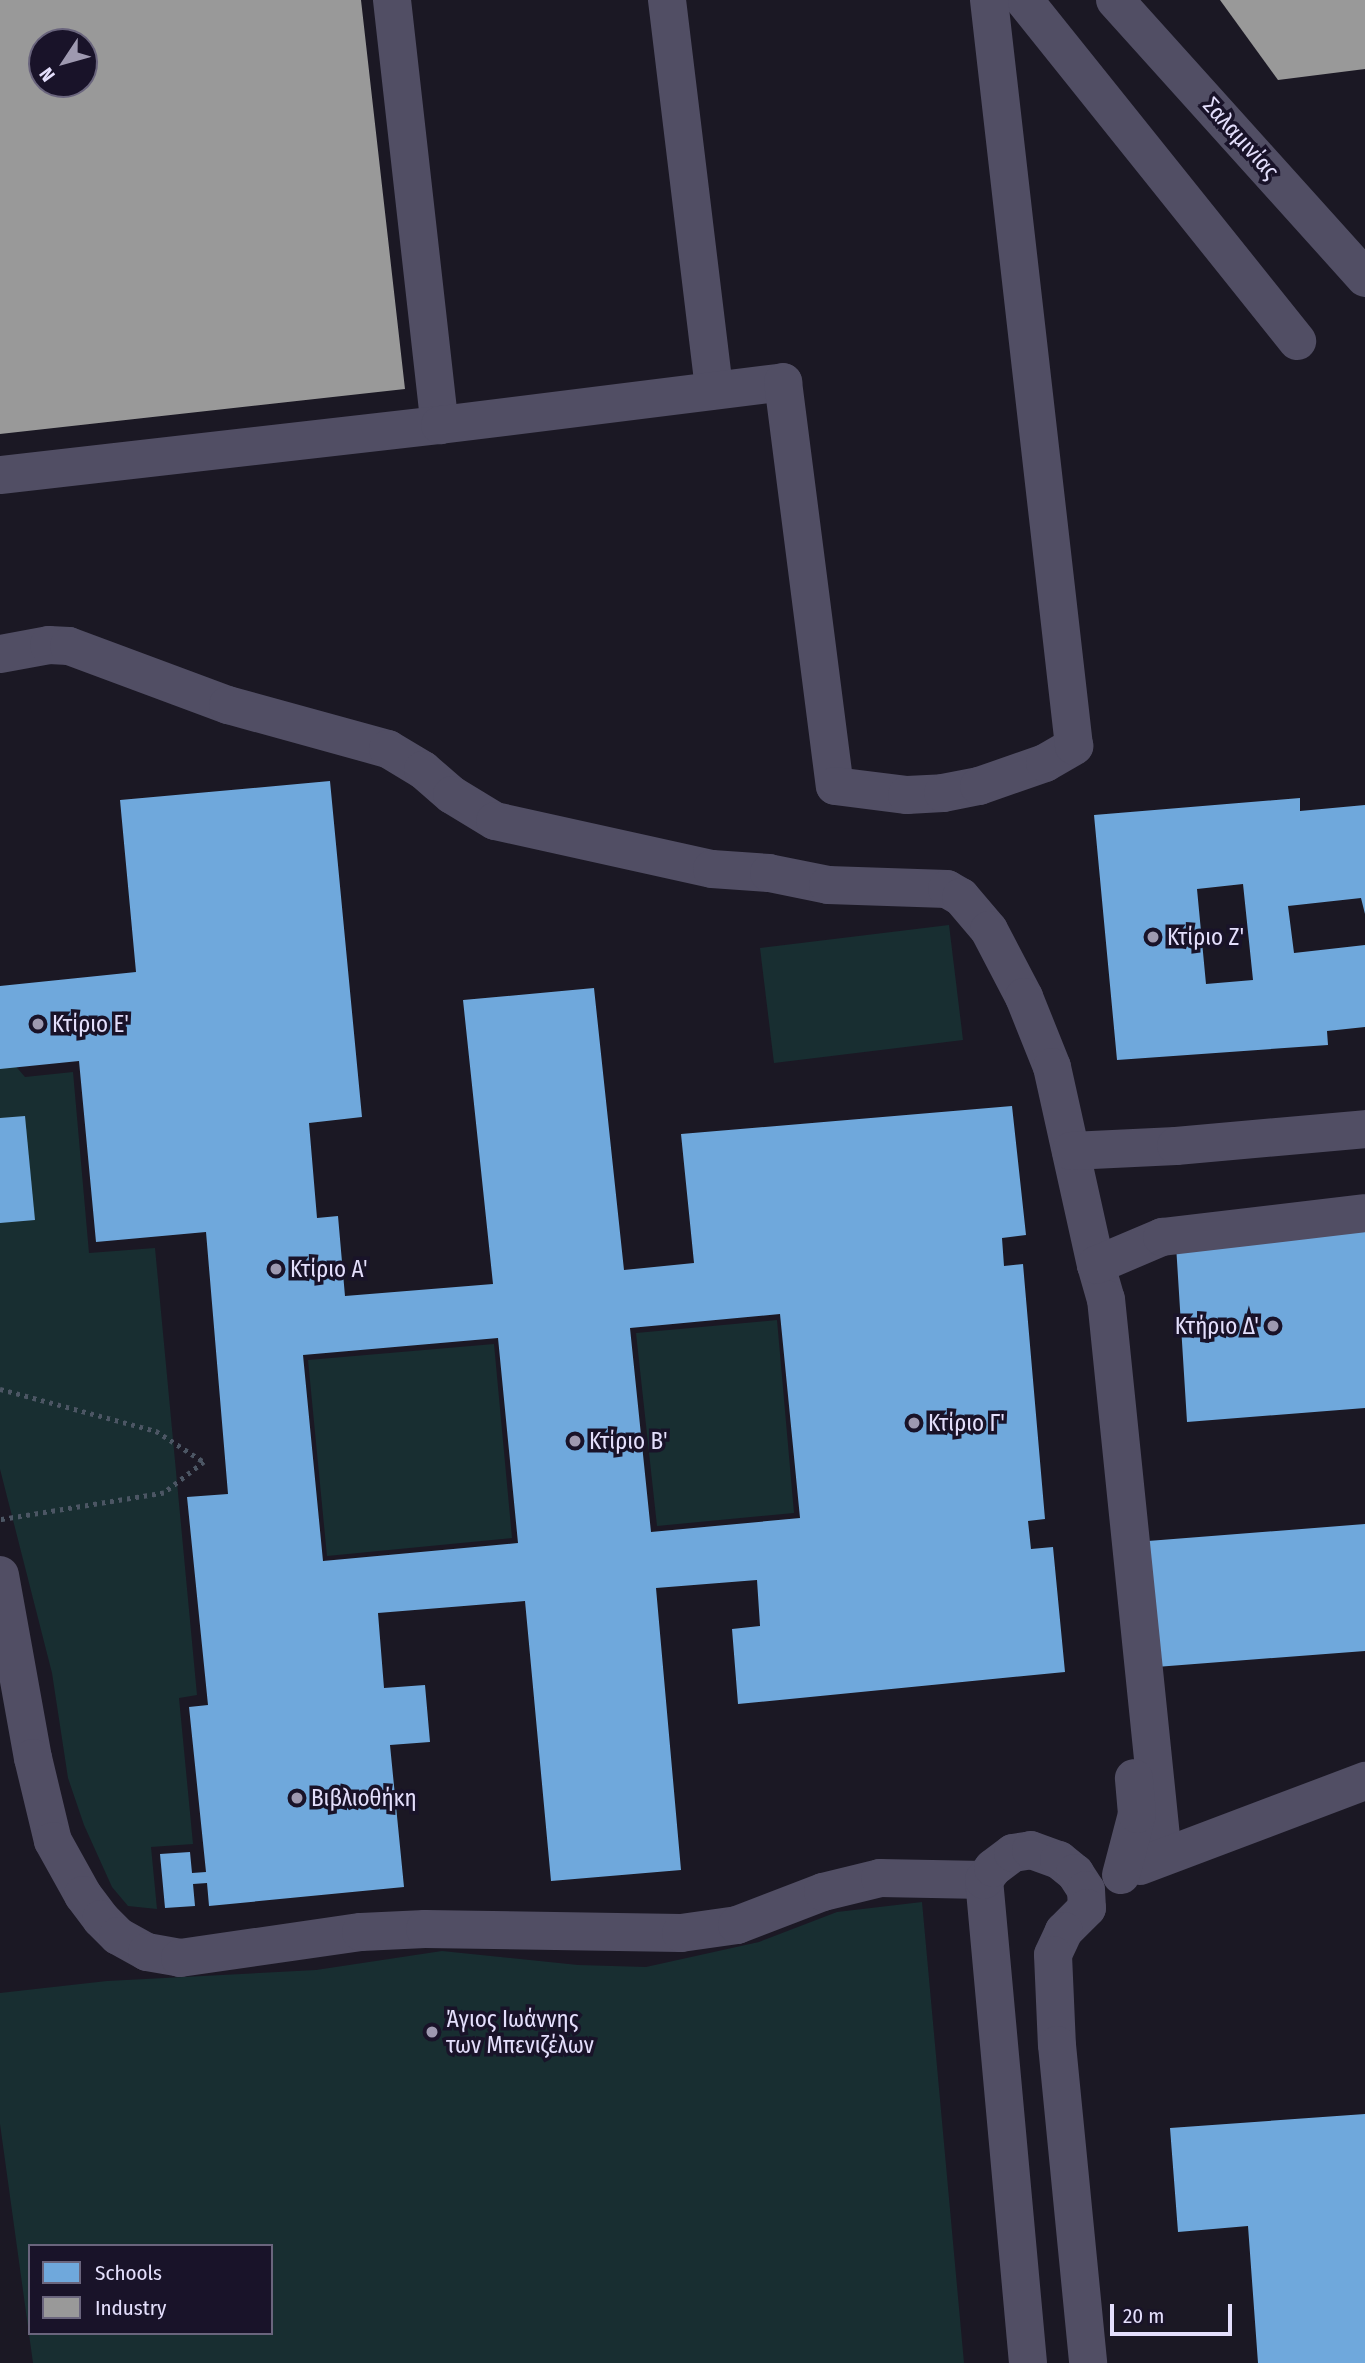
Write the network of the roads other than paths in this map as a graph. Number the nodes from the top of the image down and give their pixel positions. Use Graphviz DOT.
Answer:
graph roads {
  1 [pos="392,0"];
  2 [pos="667,0"];
  3 [pos="989,0"];
  4 [pos="1024,0"];
  5 [pos="1115,0"];
  6 [pos="1365,278"];
  7 [pos="1297,341"];
  8 [pos="714,390"];
  9 [pos="440,425"];
  10 [pos="0,475"];
  11 [pos="0,654"];
  12 [pos="1365,1129"];
  13 [pos="1071,1152"];
  14 [pos="1365,1213"];
  15 [pos="1096,1265"];
  16 [pos="0,1575"];
  17 [pos="1365,1781"];
  18 [pos="1163,1856"];
  19 [pos="1121,1875"];
  20 [pos="984,1880"];
  21 [pos="1086,1890"];
  22 [pos="1028,2363"];
  23 [pos="1088,2363"];
  1 -- 9 [label="street"];
  2 -- 8 [label="street"];
  3 -- 8 [label="street"];
  4 -- 7 [label="street"];
  5 -- 6 [label="street, Σαλαμινίας"];
  8 -- 9 [label="street"];
  9 -- 10 [label="street"];
  11 -- 13 [label="street"];
  12 -- 13 [label="street"];
  13 -- 15 [label="street"];
  14 -- 15 [label="street"];
  15 -- 18 [label="street"];
  15 -- 19 [label="street"];
  16 -- 20 [label="street"];
  17 -- 18 [label="street"];
  18 -- 19 [label="street"];
  19 -- 21 [label="street"];
  20 -- 21 [label="street"];
  20 -- 22 [label="street"];
  21 -- 23 [label="street"];
}
